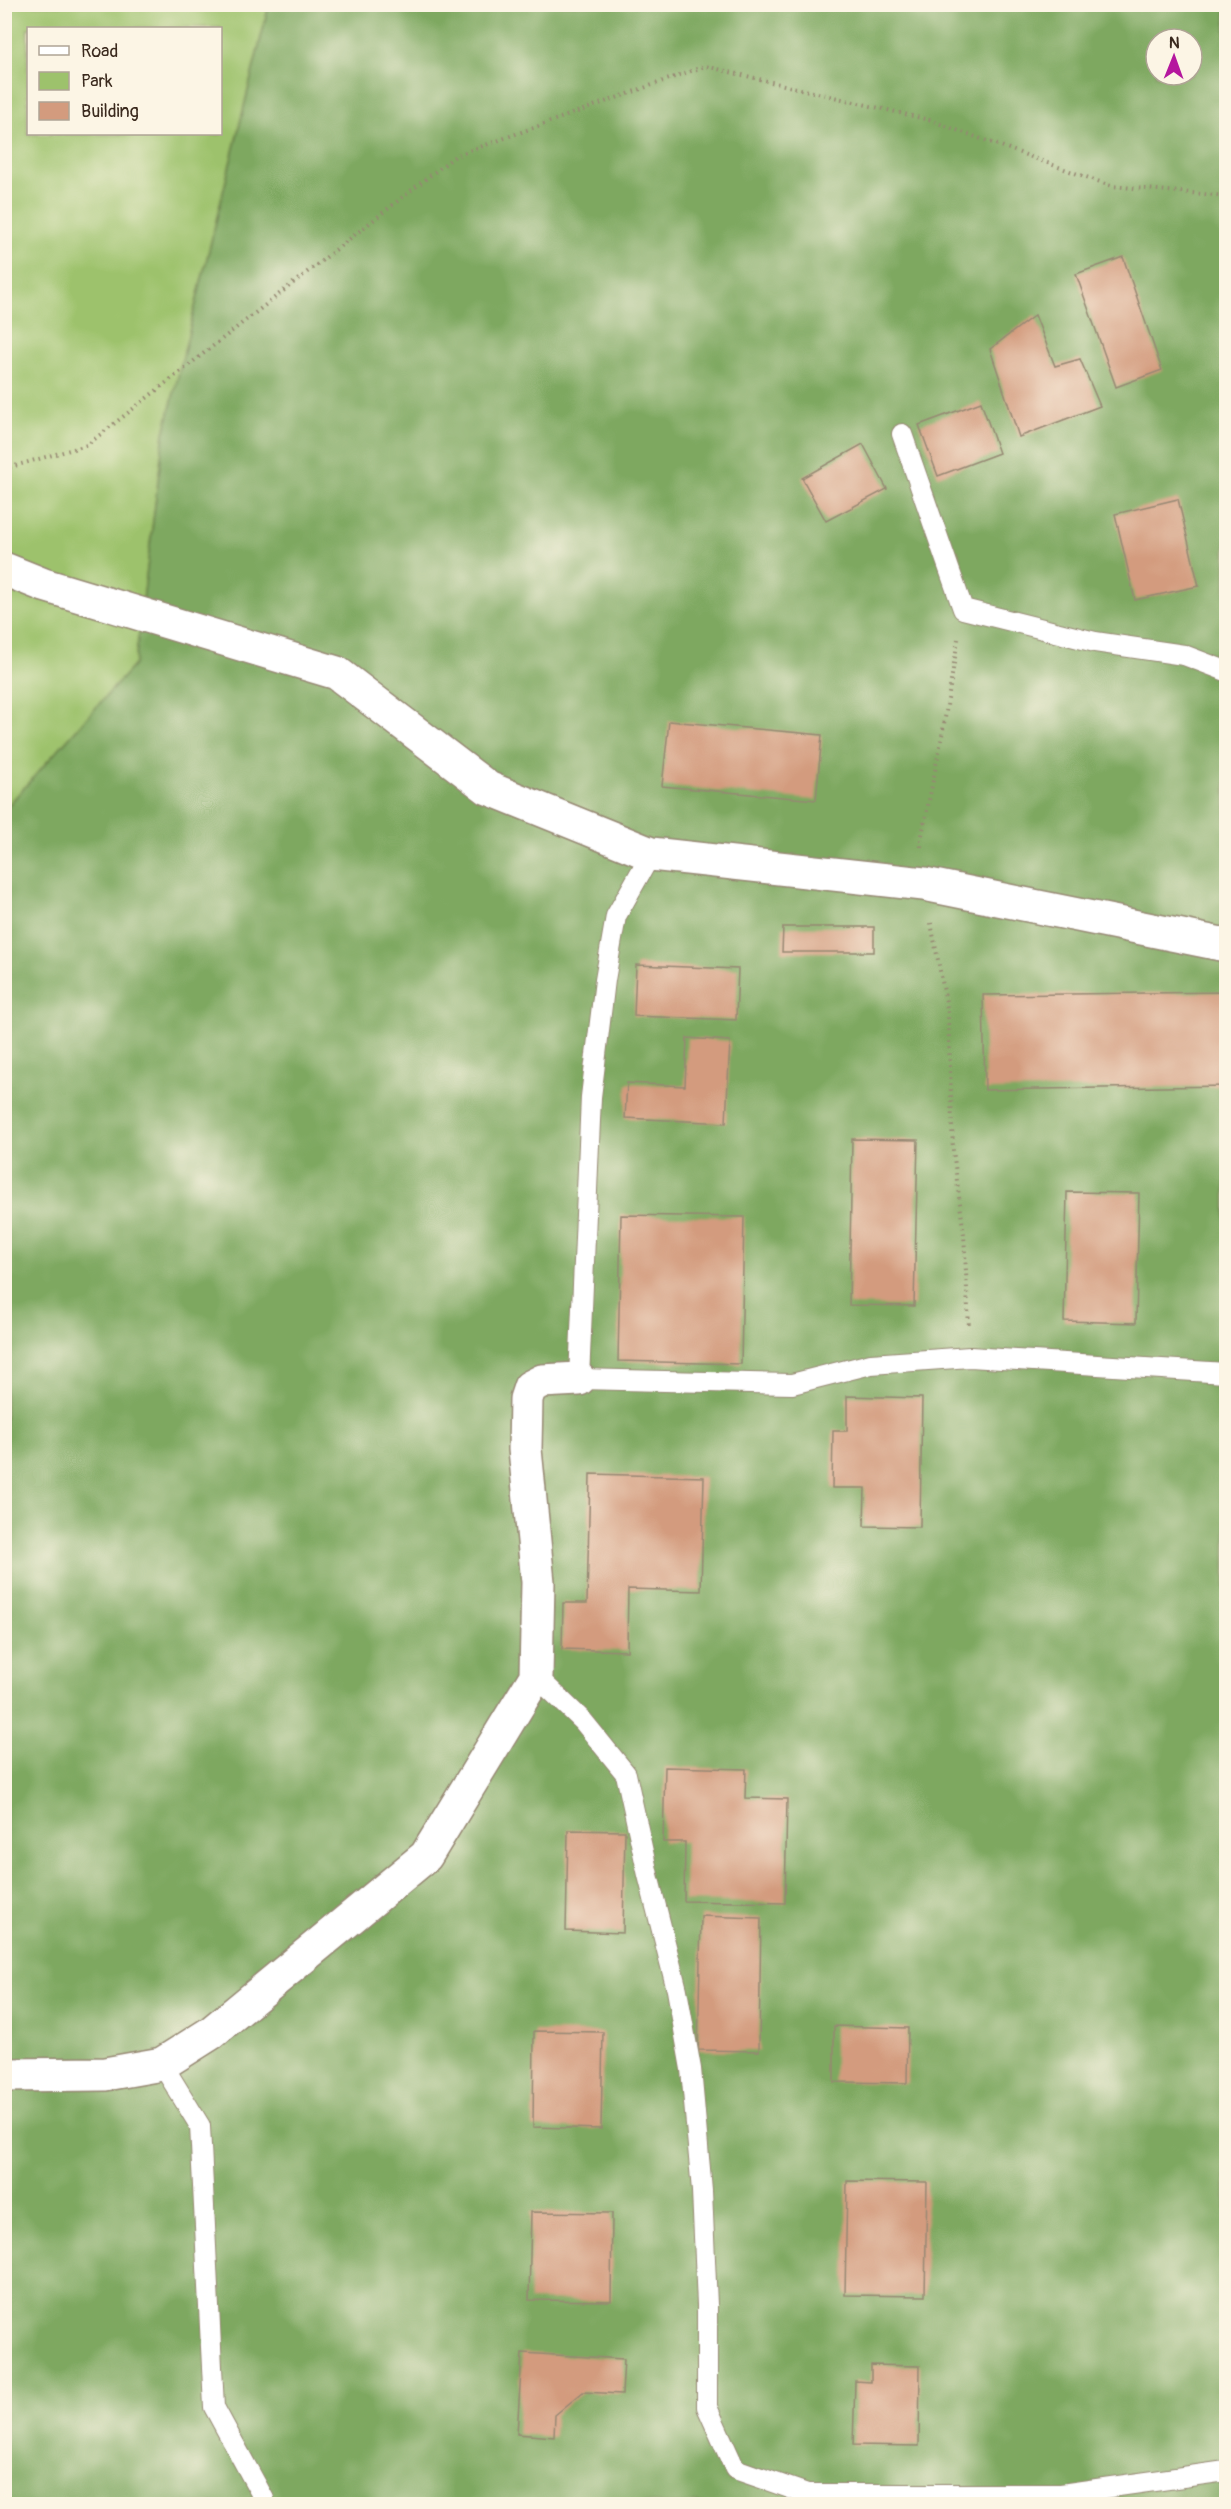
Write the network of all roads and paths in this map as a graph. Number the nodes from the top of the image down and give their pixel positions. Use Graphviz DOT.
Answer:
graph roads {
  1 [pos="1227,196"];
  2 [pos="903,434"];
  3 [pos="4,469"];
  4 [pos="4,569"];
  5 [pos="963,609"];
  6 [pos="1227,671"];
  7 [pos="651,854"];
  8 [pos="924,884"];
  9 [pos="1227,945"];
  10 [pos="970,1357"];
  11 [pos="1227,1373"];
  12 [pos="579,1379"];
  13 [pos="536,1676"];
  14 [pos="162,2064"];
  15 [pos="4,2075"];
  16 [pos="1227,2470"];
  17 [pos="264,2499"];
  1 -- 3 [label="path"];
  2 -- 5 [label="lane"];
  4 -- 7 [label="street"];
  5 -- 6 [label="lane"];
  5 -- 8 [label="path"];
  7 -- 8 [label="street"];
  7 -- 12 [label="lane"];
  8 -- 9 [label="street"];
  8 -- 10 [label="path"];
  10 -- 11 [label="lane"];
  10 -- 12 [label="lane"];
  12 -- 13 [label="street"];
  13 -- 14 [label="street"];
  13 -- 16 [label="lane"];
  14 -- 15 [label="street"];
  14 -- 17 [label="lane"];
}
